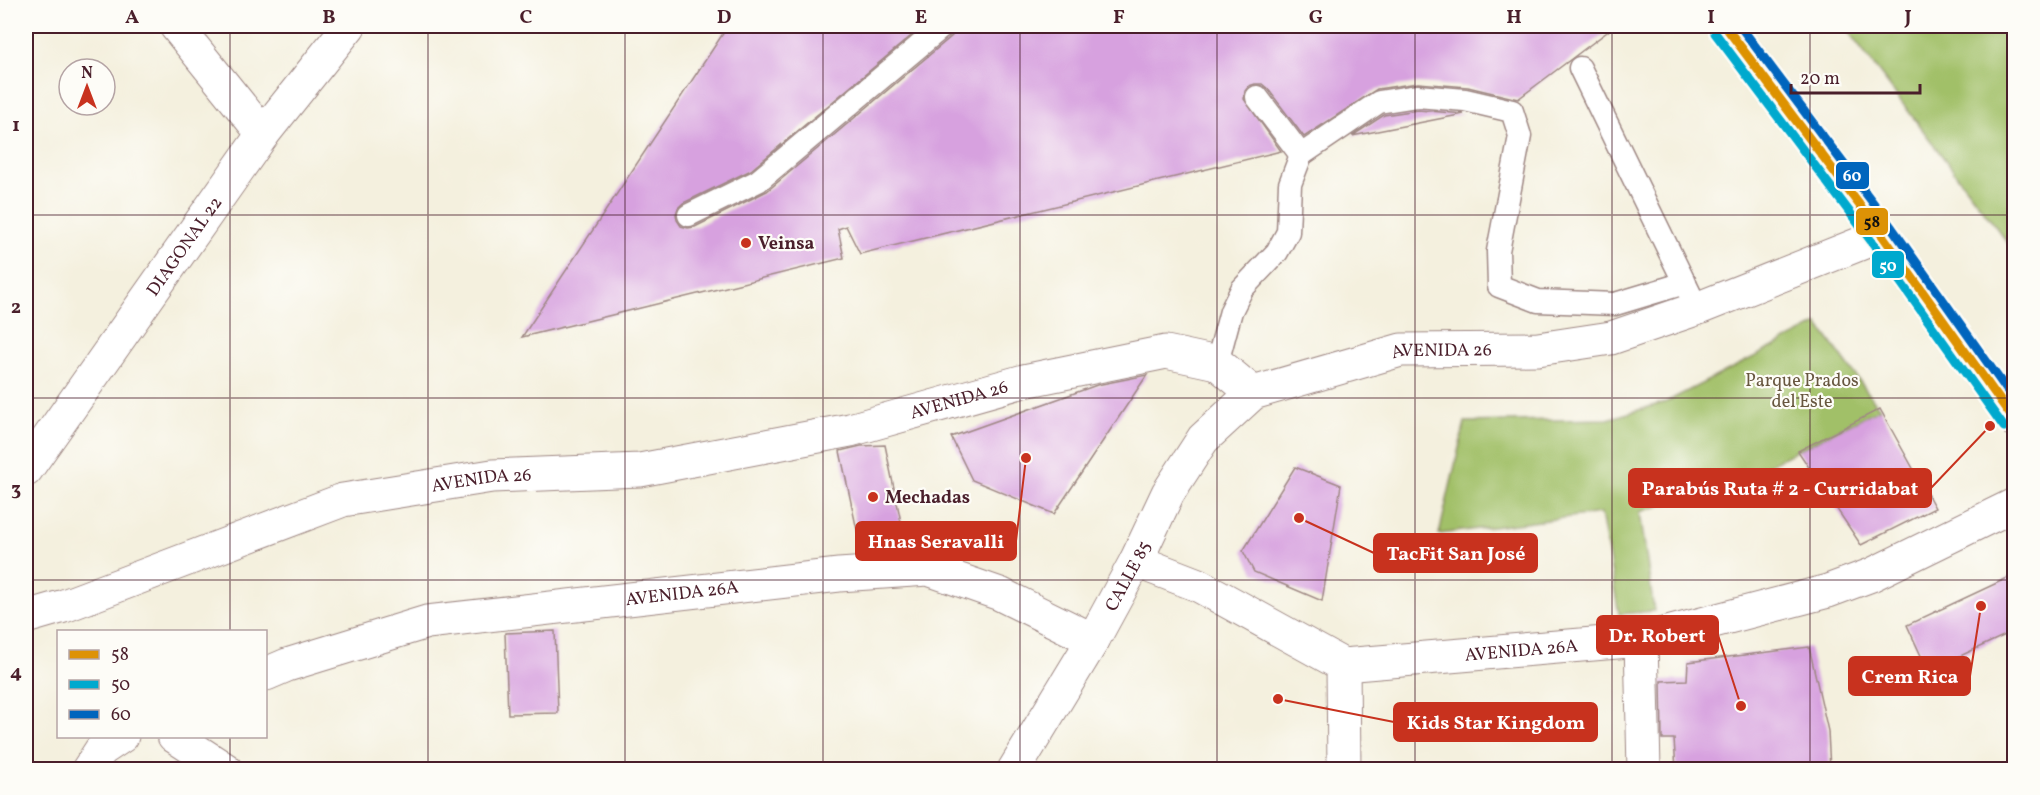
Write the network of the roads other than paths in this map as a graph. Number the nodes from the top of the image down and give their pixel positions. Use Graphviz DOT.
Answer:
graph roads {
  1 [pos="176,26"];
  2 [pos="349,26"];
  3 [pos="942,26"];
  4 [pos="1725,26"];
  5 [pos="1580,68"];
  6 [pos="1257,97"];
  7 [pos="263,134"];
  8 [pos="1301,155"];
  9 [pos="689,215"];
  10 [pos="1882,235"];
  11 [pos="1692,296"];
  12 [pos="1217,363"];
  13 [pos="1253,393"];
  14 [pos="2014,420"];
  15 [pos="26,470"];
  16 [pos="2014,506"];
  17 [pos="1136,561"];
  18 [pos="26,617"];
  19 [pos="1093,640"];
  20 [pos="1641,640"];
  21 [pos="1343,665"];
  22 [pos="267,674"];
  23 [pos="119,738"];
  24 [pos="177,738"];
  25 [pos="88,770"];
  26 [pos="226,770"];
  27 [pos="1014,770"];
  28 [pos="1344,770"];
  29 [pos="1644,770"];
  1 -- 7 [label="main road"];
  2 -- 7 [label="main road, DIAGONAL 22"];
  3 -- 9 [label="lane"];
  4 -- 10 [label="main road"];
  5 -- 11 [label="lane"];
  6 -- 8 [label="lane"];
  7 -- 15 [label="main road, DIAGONAL 22"];
  8 -- 11 [label="lane"];
  8 -- 12 [label="lane"];
  10 -- 11 [label="main road, AVENIDA 26"];
  10 -- 14 [label="main road"];
  11 -- 13 [label="main road, AVENIDA 26"];
  12 -- 13 [label="main road, AVENIDA 26"];
  12 -- 18 [label="main road, AVENIDA 26"];
  13 -- 17 [label="main road, CALLE 85"];
  16 -- 20 [label="main road, AVENIDA 26A"];
  17 -- 19 [label="main road, CALLE 85"];
  17 -- 21 [label="main road"];
  19 -- 22 [label="main road, AVENIDA 26A"];
  19 -- 27 [label="main road, CALLE 85"];
  20 -- 21 [label="main road, AVENIDA 26A"];
  20 -- 29 [label="main road"];
  21 -- 28 [label="main road"];
  23 -- 25 [label="main road"];
  24 -- 26 [label="main road"];
}
